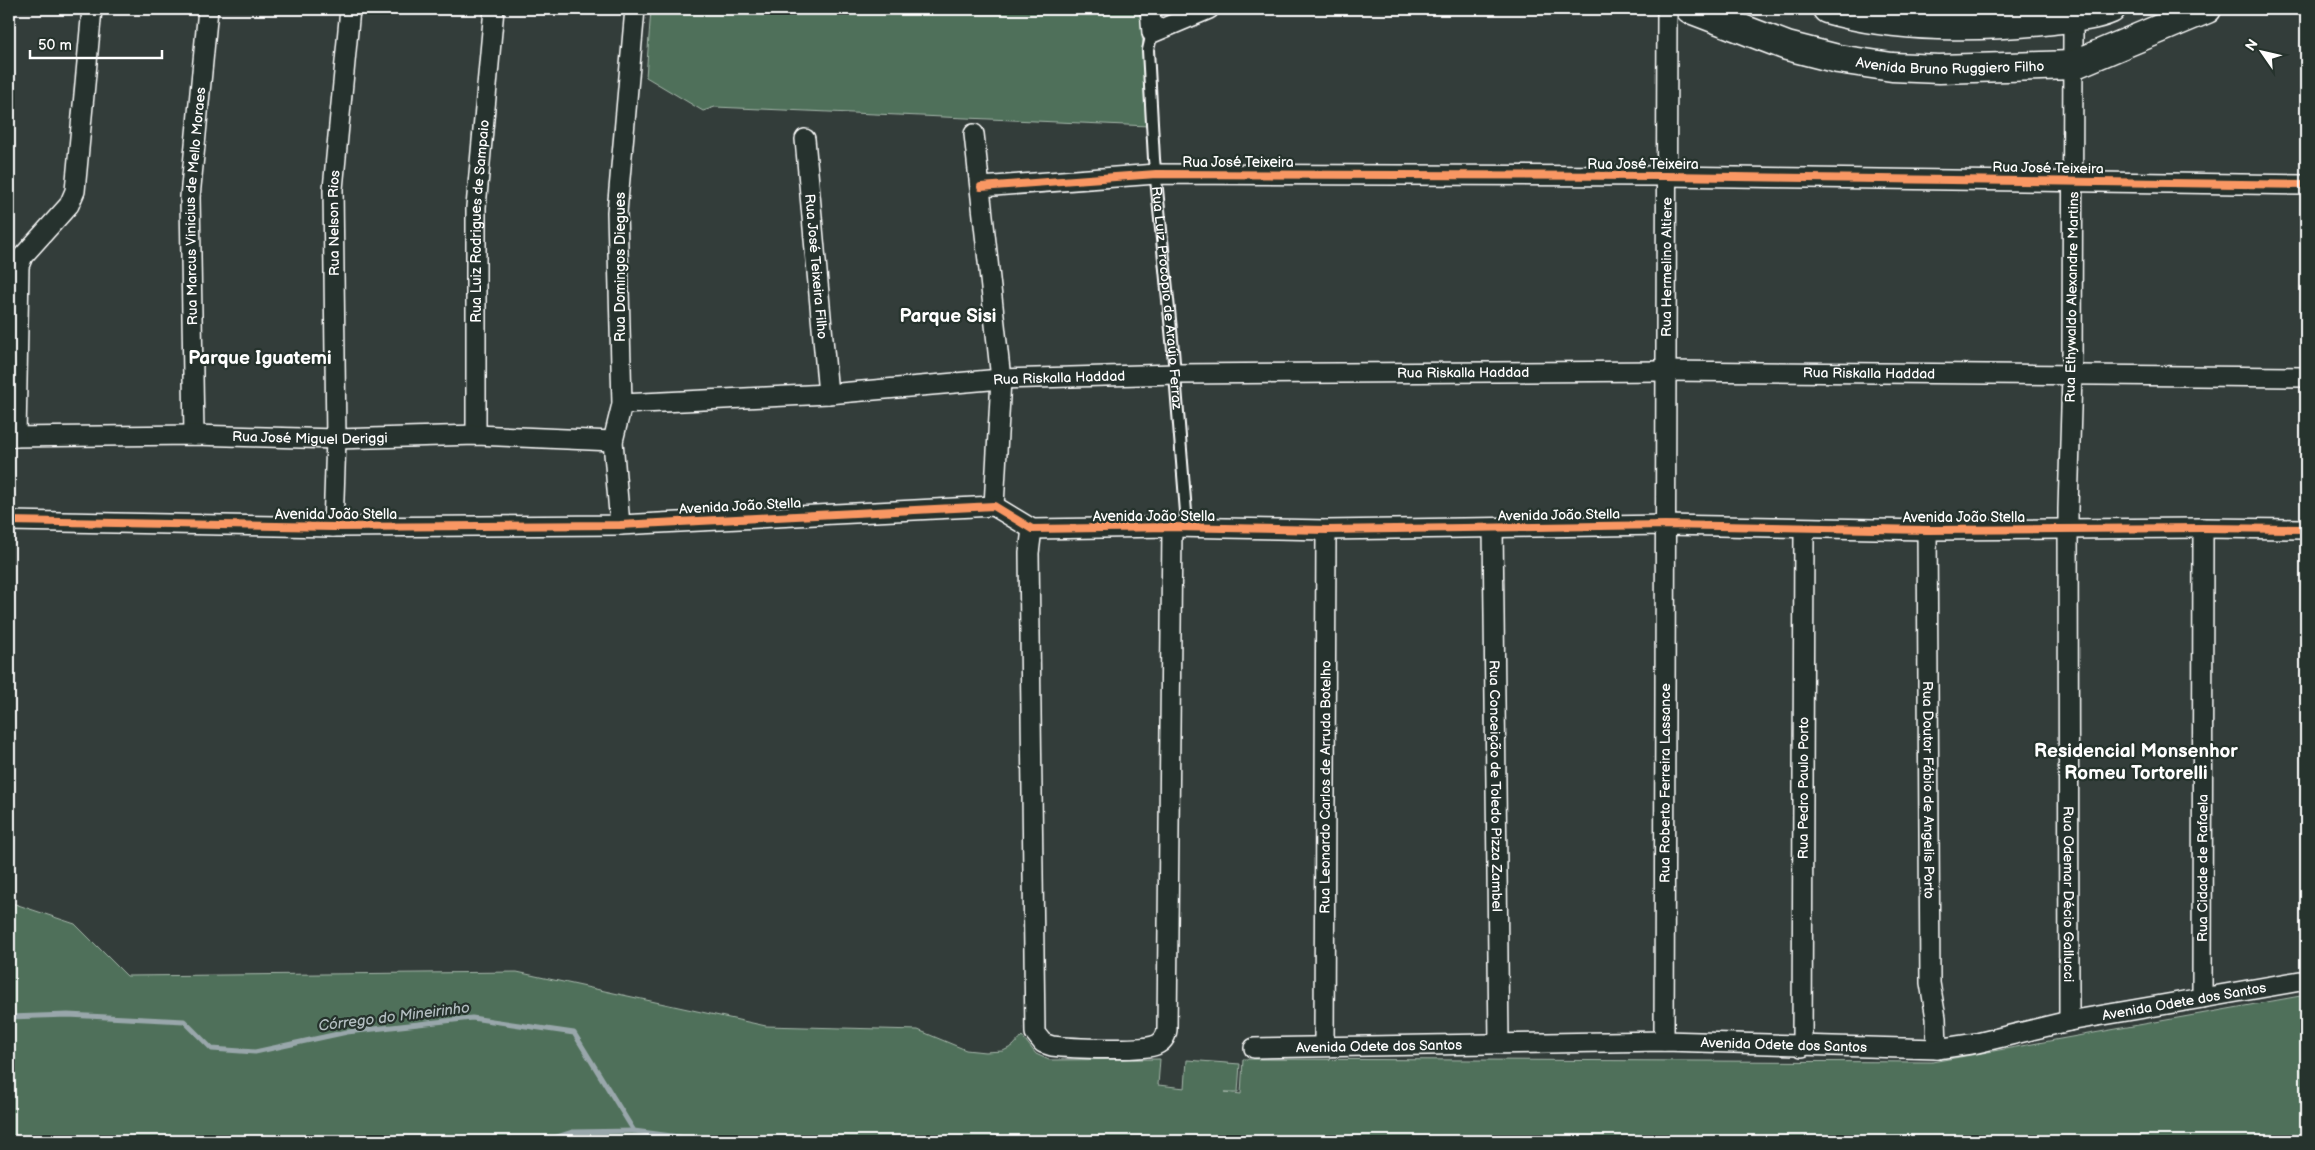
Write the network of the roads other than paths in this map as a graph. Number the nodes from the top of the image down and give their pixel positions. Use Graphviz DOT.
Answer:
graph roads {
  1 [pos="92,9"];
  2 [pos="208,9"];
  3 [pos="350,9"];
  4 [pos="494,9"];
  5 [pos="635,9"];
  6 [pos="1150,9"];
  7 [pos="1209,9"];
  8 [pos="1667,9"];
  9 [pos="1690,9"];
  10 [pos="1827,9"];
  11 [pos="2112,9"];
  12 [pos="2207,9"];
  13 [pos="2070,13"];
  14 [pos="1152,33"];
  15 [pos="2073,65"];
  16 [pos="974,134"];
  17 [pos="806,140"];
  18 [pos="1156,174"];
  19 [pos="1666,176"];
  20 [pos="2073,180"];
  21 [pos="2306,184"];
  22 [pos="981,188"];
  23 [pos="1666,371"];
  24 [pos="1175,374"];
  25 [pos="2072,375"];
  26 [pos="2306,377"];
  27 [pos="1001,379"];
  28 [pos="828,394"];
  29 [pos="622,404"];
  30 [pos="194,435"];
  31 [pos="476,435"];
  32 [pos="12,437"];
  33 [pos="336,438"];
  34 [pos="613,441"];
  35 [pos="994,506"];
  36 [pos="9,522"];
  37 [pos="620,525"];
  38 [pos="1665,525"];
  39 [pos="333,527"];
  40 [pos="1178,527"];
  41 [pos="1493,528"];
  42 [pos="2068,528"];
  43 [pos="2203,528"];
  44 [pos="1032,529"];
  45 [pos="1804,529"];
  46 [pos="2306,529"];
  47 [pos="1326,530"];
  48 [pos="1927,530"];
  49 [pos="2306,980"];
  50 [pos="2202,998"];
  51 [pos="2070,1021"];
  52 [pos="1664,1041"];
  53 [pos="1499,1043"];
  54 [pos="1324,1045"];
  55 [pos="1802,1046"];
  56 [pos="1254,1048"];
  57 [pos="1937,1049"];
  1 -- 32 [label="street"];
  2 -- 30 [label="street, Rua Marcus Vinicius de Mello Moraes"];
  3 -- 33 [label="street, Rua Nelson Rios"];
  4 -- 31 [label="street, Rua Luiz Rodrigues de Sampaio"];
  5 -- 29 [label="street, Rua Domingos Diegues"];
  6 -- 14 [label="street, Rua Luiz Procópio de Araújo Ferraz"];
  7 -- 14 [label="street"];
  8 -- 19 [label="street, Rua Hermelino Altiere"];
  9 -- 15 [label="main road, Avenida Bruno Ruggiero Filho"];
  10 -- 13 [label="main road"];
  11 -- 13 [label="main road"];
  12 -- 15 [label="main road, Avenida Bruno Ruggiero Filho"];
  13 -- 15 [label="street, Rua Ethywaldo Alexandre Martins"];
  14 -- 18 [label="lane, Rua Luiz Procópio de Araújo Ferraz"];
  15 -- 20 [label="street, Rua Ethywaldo Alexandre Martins"];
  16 -- 22 [label="street"];
  17 -- 28 [label="street, Rua José Teixeira Filho"];
  18 -- 19 [label="street, Rua José Teixeira"];
  18 -- 22 [label="street, Rua José Teixeira"];
  18 -- 24 [label="lane, Rua Luiz Procópio de Araújo Ferraz"];
  19 -- 20 [label="street, Rua José Teixeira"];
  19 -- 23 [label="street, Rua Hermelino Altiere"];
  20 -- 21 [label="street, Rua José Teixeira"];
  20 -- 25 [label="street, Rua Ethywaldo Alexandre Martins"];
  22 -- 27 [label="street"];
  23 -- 24 [label="street, Rua Riskalla Haddad"];
  23 -- 25 [label="street, Rua Riskalla Haddad"];
  23 -- 38 [label="street, Rua Hermelino Altiere"];
  24 -- 27 [label="street, Rua Riskalla Haddad"];
  24 -- 40 [label="lane, Rua Luiz Procópio de Araújo Ferraz"];
  25 -- 26 [label="street, Rua Riskalla Haddad"];
  25 -- 42 [label="street, Rua Ethywaldo Alexandre Martins"];
  27 -- 28 [label="street, Rua Riskalla Haddad"];
  27 -- 35 [label="street"];
  28 -- 29 [label="street, Rua Riskalla Haddad"];
  29 -- 34 [label="street, Rua Domingos Diegues"];
  30 -- 32 [label="street, Rua José Miguel Deriggi"];
  30 -- 33 [label="street, Rua José Miguel Deriggi"];
  31 -- 33 [label="street, Rua José Miguel Deriggi"];
  31 -- 34 [label="street, Rua José Miguel Deriggi"];
  33 -- 39 [label="street, Rua Nelson Rios"];
  34 -- 37 [label="street, Rua Domingos Diegues"];
  35 -- 37 [label="street, Avenida João Stella"];
  35 -- 44 [label="street"];
  36 -- 39 [label="street, Avenida João Stella"];
  37 -- 39 [label="street, Avenida João Stella"];
  38 -- 41 [label="street, Avenida João Stella"];
  38 -- 45 [label="street, Avenida João Stella"];
  38 -- 52 [label="street, Rua Roberto Ferreira Lassance"];
  40 -- 44 [label="street, Avenida João Stella"];
  40 -- 44 [label="street"];
  40 -- 47 [label="street, Avenida João Stella"];
  41 -- 47 [label="street, Avenida João Stella"];
  41 -- 53 [label="street, Rua Conceição de Toledo Pizza Zambel"];
  42 -- 43 [label="street, Avenida João Stella"];
  42 -- 48 [label="street, Avenida João Stella"];
  42 -- 51 [label="street, Rua Odemar Décio Gallucci"];
  43 -- 46 [label="street, Avenida João Stella"];
  43 -- 50 [label="street, Rua Cidade de Rafaela"];
  45 -- 48 [label="street, Avenida João Stella"];
  45 -- 55 [label="street, Rua Pedro Paulo Porto"];
  47 -- 54 [label="street, Rua Leonardo Carlos de Arruda Botelho"];
  48 -- 57 [label="street, Rua Doutor Fábio de Angelis Porto"];
  49 -- 50 [label="street, Avenida Odete dos Santos"];
  50 -- 51 [label="street, Avenida Odete dos Santos"];
  51 -- 57 [label="street, Avenida Odete dos Santos"];
  52 -- 53 [label="street, Avenida Odete dos Santos"];
  52 -- 55 [label="street, Avenida Odete dos Santos"];
  53 -- 54 [label="street, Avenida Odete dos Santos"];
  54 -- 56 [label="street, Avenida Odete dos Santos"];
  55 -- 57 [label="street, Avenida Odete dos Santos"];
}
